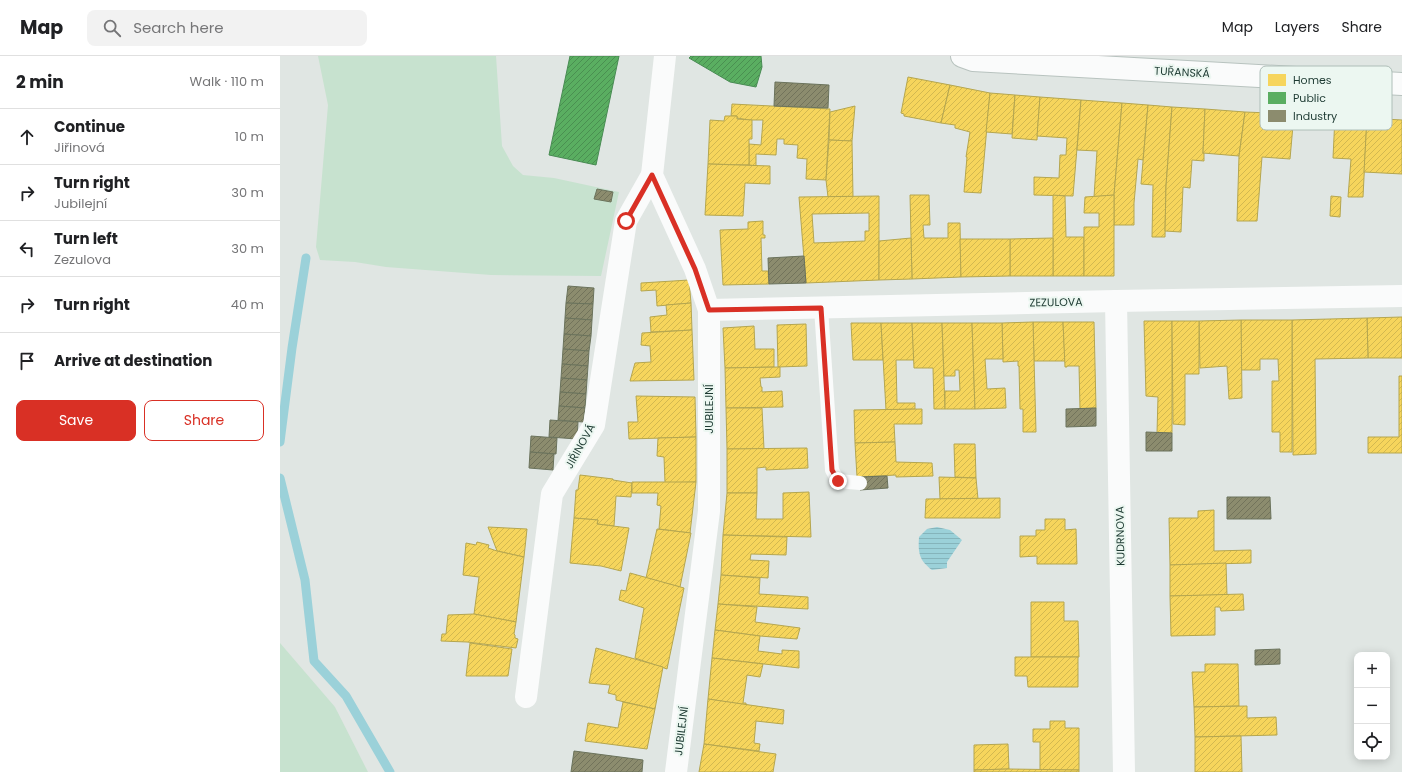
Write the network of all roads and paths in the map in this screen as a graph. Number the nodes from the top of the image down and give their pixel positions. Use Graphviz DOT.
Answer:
graph roads {
  1 [pos="665,56"];
  2 [pos="962,56"];
  3 [pos="1260,76"];
  4 [pos="1392,83"];
  5 [pos="1402,84"];
  6 [pos="652,175"];
  7 [pos="1402,296"];
  8 [pos="1116,301"];
  9 [pos="821,308"];
  10 [pos="709,310"];
  11 [pos="860,483"];
  12 [pos="526,697"];
  13 [pos="676,772"];
  14 [pos="1124,772"];
  1 -- 6 [label="street"];
  2 -- 3 [label="street, TUŘANSKÁ"];
  4 -- 5 [label="street, TUŘANSKÁ"];
  6 -- 10 [label="street, JUBILEJNÍ"];
  6 -- 12 [label="street, JIŘINOVÁ"];
  7 -- 8 [label="street, ZEZULOVA"];
  8 -- 9 [label="street, ZEZULOVA"];
  8 -- 14 [label="street, KUDRNOVA"];
  9 -- 10 [label="street, ZEZULOVA"];
  9 -- 11 [label="lane"];
  10 -- 13 [label="street, JUBILEJNÍ"];
}
